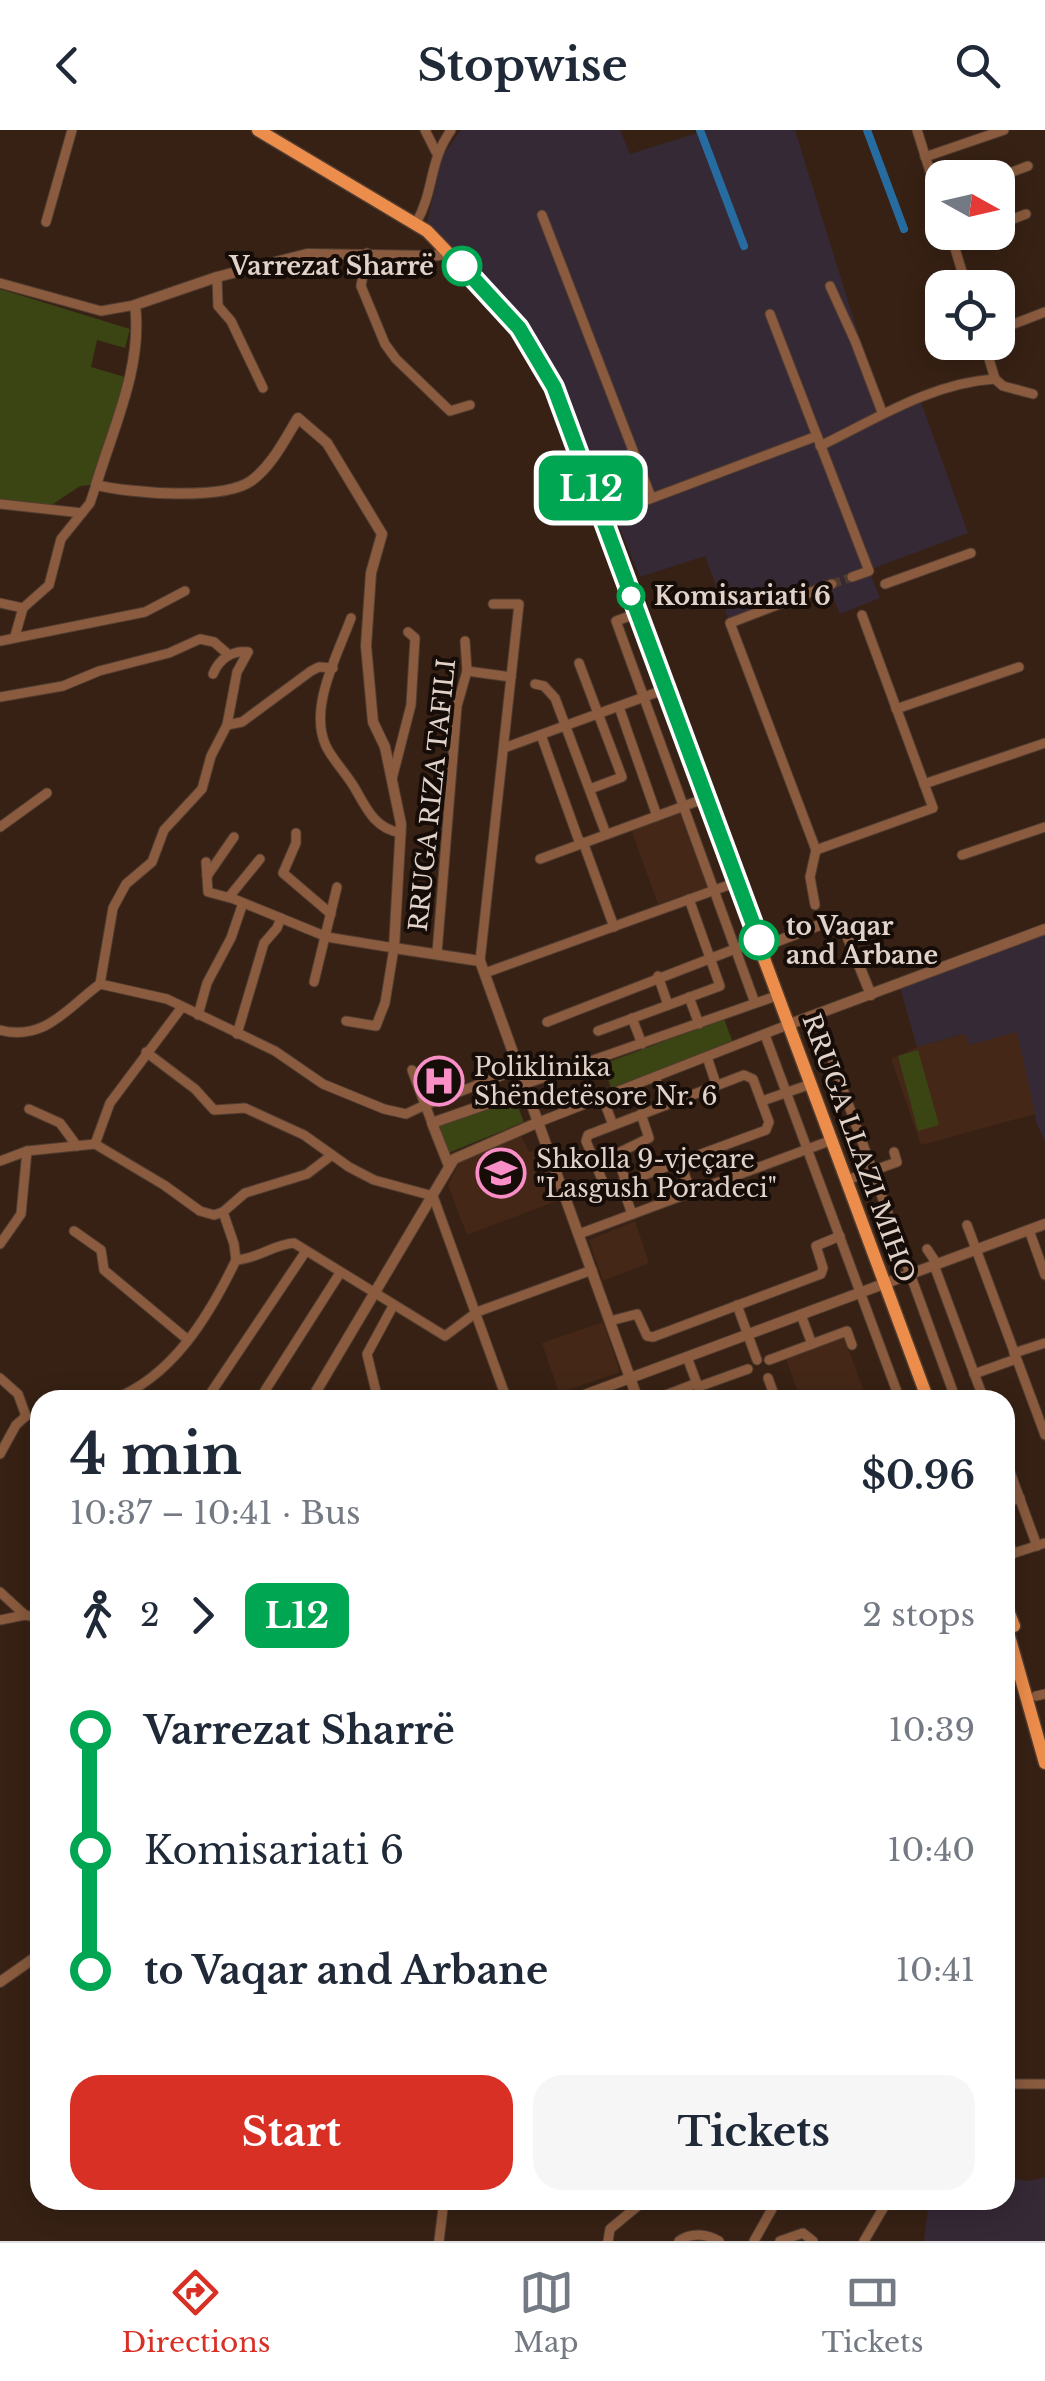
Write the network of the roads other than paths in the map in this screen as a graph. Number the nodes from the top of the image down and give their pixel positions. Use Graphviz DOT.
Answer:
graph roads {
  1 [pos="72,130"];
  2 [pos="258,130"];
  3 [pos="425,130"];
  4 [pos="452,130"];
  5 [pos="917,130"];
  6 [pos="1004,130"];
  7 [pos="436,152"];
  8 [pos="925,157"];
  9 [pos="926,160"];
  10 [pos="1028,166"];
  11 [pos="1015,171"];
  12 [pos="1026,214"];
  13 [pos="542,215"];
  14 [pos="1015,218"];
  15 [pos="46,222"];
  16 [pos="416,223"];
  17 [pos="450,253"];
  18 [pos="368,254"];
  19 [pos="217,277"];
  20 [pos="0,283"];
  21 [pos="830,286"];
  22 [pos="135,305"];
  23 [pos="1045,312"];
  24 [pos="770,314"];
  25 [pos="1015,323"];
  26 [pos="990,360"];
  27 [pos="995,378"];
  28 [pos="263,388"];
  29 [pos="1032,394"];
  30 [pos="470,405"];
  31 [pos="882,412"];
  32 [pos="818,441"];
  33 [pos="96,485"];
  34 [pos="651,498"];
  35 [pos="0,504"];
  36 [pos="82,513"];
  37 [pos="602,517"];
  38 [pos="970,553"];
  39 [pos="852,577"];
  40 [pos="832,584"];
  41 [pos="885,584"];
  42 [pos="186,591"];
  43 [pos="0,603"];
  44 [pos="494,604"];
  45 [pos="23,608"];
  46 [pos="638,613"];
  47 [pos="862,615"];
  48 [pos="350,618"];
  49 [pos="408,632"];
  50 [pos="15,636"];
  51 [pos="0,640"];
  52 [pos="465,641"];
  53 [pos="230,655"];
  54 [pos="579,663"];
  55 [pos="1018,667"];
  56 [pos="333,668"];
  57 [pos="467,672"];
  58 [pos="213,674"];
  59 [pos="512,677"];
  60 [pos="535,684"];
  61 [pos="666,689"];
  62 [pos="0,697"];
  63 [pos="644,698"];
  64 [pos="618,706"];
  65 [pos="896,709"];
  66 [pos="598,714"];
  67 [pos="227,725"];
  68 [pos="567,726"];
  69 [pos="541,735"];
  70 [pos="686,743"];
  71 [pos="1045,743"];
  72 [pos="504,748"];
  73 [pos="664,752"];
  74 [pos="392,779"];
  75 [pos="924,784"];
  76 [pos="590,789"];
  77 [pos="47,793"];
  78 [pos="706,798"];
  79 [pos="683,806"];
  80 [pos="656,816"];
  81 [pos="0,827"];
  82 [pos="1045,828"];
  83 [pos="296,833"];
  84 [pos="401,833"];
  85 [pos="606,834"];
  86 [pos="234,838"];
  87 [pos="722,841"];
  88 [pos="582,843"];
  89 [pos="699,849"];
  90 [pos="816,850"];
  91 [pos="962,855"];
  92 [pos="540,858"];
  93 [pos="260,859"];
  94 [pos="206,862"];
  95 [pos="206,879"];
  96 [pos="737,882"];
  97 [pos="337,887"];
  98 [pos="714,891"];
  99 [pos="229,897"];
  100 [pos="689,900"];
  101 [pos="243,903"];
  102 [pos="332,914"];
  103 [pos="281,918"];
  104 [pos="822,924"];
  105 [pos="614,927"];
  106 [pos="1045,929"];
  107 [pos="327,937"];
  108 [pos="760,943"];
  109 [pos="394,948"];
  110 [pos="735,948"];
  111 [pos="438,954"];
  112 [pos="710,957"];
  113 [pos="480,961"];
  114 [pos="485,974"];
  115 [pos="658,976"];
  116 [pos="314,982"];
  117 [pos="100,984"];
  118 [pos="779,994"];
  119 [pos="871,994"];
  120 [pos="690,997"];
  121 [pos="755,1004"];
  122 [pos="668,1005"];
  123 [pos="182,1006"];
  124 [pos="198,1014"];
  125 [pos="632,1018"];
  126 [pos="346,1021"];
  127 [pos="547,1022"];
  128 [pos="699,1024"];
  129 [pos="790,1024"];
  130 [pos="0,1030"];
  131 [pos="598,1031"];
  132 [pos="237,1034"];
  133 [pos="765,1034"];
  134 [pos="824,1040"];
  135 [pos="642,1044"];
  136 [pos="146,1052"];
  137 [pos="707,1057"];
  138 [pos="519,1069"];
  139 [pos="412,1070"];
  140 [pos="655,1077"];
  141 [pos="716,1084"];
  142 [pos="811,1084"];
  143 [pos="526,1087"];
  144 [pos="786,1092"];
  145 [pos="602,1096"];
  146 [pos="762,1101"];
  147 [pos="665,1104"];
  148 [pos="424,1105"];
  149 [pos="29,1109"];
  150 [pos="641,1114"];
  151 [pos="538,1122"];
  152 [pos="432,1124"];
  153 [pos="613,1124"];
  154 [pos="832,1140"];
  155 [pos="96,1144"];
  156 [pos="78,1146"];
  157 [pos="807,1149"];
  158 [pos="27,1151"];
  159 [pos="894,1152"];
  160 [pos="332,1155"];
  161 [pos="0,1161"];
  162 [pos="680,1162"];
  163 [pos="449,1166"];
  164 [pos="873,1171"];
  165 [pos="846,1180"];
  166 [pos="624,1182"];
  167 [pos="691,1192"];
  168 [pos="432,1196"];
  169 [pos="224,1212"];
  170 [pos="632,1214"];
  171 [pos="1045,1224"];
  172 [pos="968,1225"];
  173 [pos="1028,1230"];
  174 [pos="74,1231"];
  175 [pos="579,1234"];
  176 [pos="840,1236"];
  177 [pos="0,1244"];
  178 [pos="927,1249"];
  179 [pos="976,1250"];
  180 [pos="306,1251"];
  181 [pos="236,1260"];
  182 [pos="936,1264"];
  183 [pos="592,1270"];
  184 [pos="340,1272"];
  185 [pos="910,1274"];
  186 [pos="1045,1275"];
  187 [pos="885,1284"];
  188 [pos="860,1292"];
  189 [pos="374,1295"];
  190 [pos="393,1306"];
  191 [pos="737,1306"];
  192 [pos="477,1312"];
  193 [pos="800,1315"];
  194 [pos="610,1321"];
  195 [pos="748,1334"];
  196 [pos="188,1340"];
  197 [pos="1045,1342"];
  198 [pos="812,1344"];
  199 [pos="852,1346"];
  200 [pos="1016,1356"];
  201 [pos="687,1357"];
  202 [pos="757,1360"];
  203 [pos="769,1360"];
  204 [pos="969,1360"];
  205 [pos="945,1369"];
  206 [pos="748,1370"];
  207 [pos="974,1374"];
  208 [pos="0,1378"];
  209 [pos="631,1378"];
  210 [pos="768,1378"];
  211 [pos="698,1385"];
  212 [pos="133,1390"];
  213 [pos="213,1390"];
  214 [pos="264,1390"];
  215 [pos="318,1390"];
  216 [pos="375,1390"];
  217 [pos="504,1390"];
  218 [pos="599,1390"];
  219 [pos="635,1390"];
  220 [pos="682,1390"];
  221 [pos="700,1390"];
  222 [pos="772,1390"];
  223 [pos="899,1390"];
  224 [pos="924,1390"];
  225 [pos="952,1390"];
  226 [pos="980,1390"];
  227 [pos="30,1415"];
  228 [pos="26,1416"];
  229 [pos="1045,1435"];
  230 [pos="0,1454"];
  231 [pos="1015,1485"];
  232 [pos="1020,1498"];
  233 [pos="1015,1500"];
  234 [pos="1041,1545"];
  235 [pos="1015,1553"];
  236 [pos="0,1592"];
  237 [pos="25,1615"];
  238 [pos="30,1616"];
  239 [pos="0,1620"];
  240 [pos="1015,1629"];
  241 [pos="1015,1657"];
  242 [pos="1040,1695"];
  243 [pos="1045,1729"];
  244 [pos="1045,1763"];
  245 [pos="30,1961"];
  246 [pos="0,1982"];
  247 [pos="1015,2084"];
  248 [pos="1045,2084"];
  249 [pos="443,2210"];
  250 [pos="633,2210"];
  251 [pos="771,2210"];
  252 [pos="882,2210"];
  253 [pos="438,2241"];
  254 [pos="608,2241"];
  255 [pos="680,2241"];
  256 [pos="719,2241"];
  257 [pos="754,2241"];
  258 [pos="780,2241"];
  259 [pos="813,2241"];
  260 [pos="864,2241"];
  1 -- 15 [label="street"];
  2 -- 16 [label="main road, RRUGA LLAZI MIHO"];
  3 -- 7 [label="street"];
  4 -- 7 [label="street"];
  5 -- 8 [label="street"];
  6 -- 8 [label="street"];
  7 -- 16 [label="street"];
  8 -- 9 [label="street"];
  10 -- 11 [label="street"];
  12 -- 14 [label="street"];
  13 -- 34 [label="street"];
  16 -- 17 [label="main road, RRUGA LLAZI MIHO"];
  17 -- 18 [label="street"];
  17 -- 37 [label="main road, RRUGA LLAZI MIHO"];
  18 -- 19 [label="street"];
  18 -- 30 [label="street"];
  19 -- 22 [label="street"];
  19 -- 28 [label="street"];
  20 -- 22 [label="street"];
  21 -- 31 [label="street"];
  22 -- 33 [label="street"];
  23 -- 25 [label="street"];
  24 -- 32 [label="street"];
  26 -- 27 [label="street"];
  27 -- 29 [label="street"];
  27 -- 31 [label="street"];
  31 -- 32 [label="street"];
  32 -- 34 [label="street"];
  32 -- 39 [label="street"];
  33 -- 36 [label="street"];
  33 -- 74 [label="street"];
  34 -- 37 [label="street"];
  35 -- 36 [label="street"];
  36 -- 45 [label="street"];
  37 -- 46 [label="main road, RRUGA LLAZI MIHO"];
  38 -- 41 [label="street"];
  40 -- 90 [label="street"];
  42 -- 50 [label="street"];
  43 -- 45 [label="street"];
  44 -- 59 [label="street"];
  45 -- 50 [label="street"];
  46 -- 61 [label="main road, RRUGA LLAZI MIHO"];
  46 -- 63 [label="street"];
  47 -- 65 [label="street"];
  48 -- 56 [label="street"];
  49 -- 74 [label="street"];
  50 -- 51 [label="street"];
  52 -- 57 [label="street, RRUGA RIZA TAFILI"];
  53 -- 58 [label="street"];
  53 -- 62 [label="street"];
  53 -- 67 [label="street"];
  54 -- 66 [label="street"];
  55 -- 65 [label="street"];
  56 -- 67 [label="street"];
  56 -- 84 [label="street"];
  57 -- 59 [label="street"];
  57 -- 111 [label="street, RRUGA RIZA TAFILI"];
  59 -- 72 [label="street"];
  60 -- 68 [label="street"];
  61 -- 63 [label="street"];
  61 -- 70 [label="main road, RRUGA LLAZI MIHO"];
  63 -- 64 [label="street"];
  63 -- 73 [label="street"];
  64 -- 66 [label="street"];
  64 -- 80 [label="street"];
  65 -- 75 [label="street"];
  66 -- 68 [label="street"];
  66 -- 76 [label="street"];
  67 -- 117 [label="street"];
  68 -- 69 [label="street"];
  68 -- 76 [label="street"];
  69 -- 72 [label="street"];
  69 -- 88 [label="street"];
  70 -- 73 [label="street"];
  70 -- 78 [label="main road, RRUGA LLAZI MIHO"];
  71 -- 75 [label="street"];
  72 -- 113 [label="street"];
  73 -- 79 [label="street"];
  74 -- 84 [label="street"];
  75 -- 90 [label="street"];
  76 -- 85 [label="street"];
  77 -- 81 [label="street"];
  78 -- 79 [label="street"];
  78 -- 87 [label="main road, RRUGA LLAZI MIHO"];
  79 -- 80 [label="street"];
  79 -- 89 [label="street"];
  80 -- 85 [label="street"];
  82 -- 91 [label="street"];
  83 -- 102 [label="street"];
  84 -- 109 [label="street"];
  85 -- 88 [label="street"];
  86 -- 95 [label="street"];
  87 -- 89 [label="street"];
  87 -- 96 [label="main road, RRUGA LLAZI MIHO"];
  88 -- 92 [label="street"];
  88 -- 105 [label="street"];
  89 -- 98 [label="street"];
  90 -- 104 [label="street"];
  93 -- 99 [label="street"];
  94 -- 95 [label="street"];
  95 -- 99 [label="street"];
  96 -- 98 [label="street"];
  96 -- 108 [label="main road, RRUGA LLAZI MIHO"];
  97 -- 102 [label="street"];
  98 -- 100 [label="street"];
  98 -- 110 [label="street"];
  99 -- 101 [label="street"];
  100 -- 105 [label="street"];
  100 -- 112 [label="street"];
  101 -- 103 [label="street"];
  101 -- 124 [label="street"];
  102 -- 107 [label="street"];
  103 -- 107 [label="street"];
  103 -- 132 [label="street"];
  104 -- 108 [label="street"];
  104 -- 119 [label="street"];
  105 -- 114 [label="street"];
  106 -- 119 [label="street"];
  107 -- 109 [label="street"];
  107 -- 116 [label="street"];
  108 -- 110 [label="street"];
  108 -- 118 [label="main road, RRUGA LLAZI MIHO"];
  109 -- 111 [label="street"];
  109 -- 126 [label="street"];
  110 -- 112 [label="street"];
  110 -- 121 [label="street"];
  111 -- 113 [label="street"];
  112 -- 115 [label="street"];
  112 -- 120 [label="street"];
  113 -- 114 [label="street"];
  114 -- 138 [label="street"];
  115 -- 122 [label="street"];
  115 -- 127 [label="street"];
  117 -- 123 [label="street"];
  117 -- 130 [label="street"];
  118 -- 121 [label="street"];
  118 -- 129 [label="main road, RRUGA LLAZI MIHO"];
  119 -- 129 [label="street"];
  120 -- 122 [label="street"];
  120 -- 128 [label="street"];
  121 -- 128 [label="street"];
  122 -- 125 [label="street"];
  123 -- 124 [label="street"];
  123 -- 136 [label="street"];
  124 -- 132 [label="street"];
  125 -- 131 [label="street"];
  125 -- 135 [label="street"];
  128 -- 135 [label="street"];
  129 -- 133 [label="street"];
  129 -- 142 [label="main road, RRUGA LLAZI MIHO"];
  132 -- 148 [label="street"];
  133 -- 137 [label="street"];
  133 -- 144 [label="street"];
  134 -- 164 [label="street"];
  135 -- 143 [label="street"];
  136 -- 155 [label="street"];
  136 -- 160 [label="street"];
  137 -- 140 [label="street"];
  137 -- 141 [label="street"];
  138 -- 143 [label="street"];
  138 -- 148 [label="street"];
  139 -- 148 [label="street"];
  140 -- 145 [label="street"];
  140 -- 147 [label="street"];
  141 -- 146 [label="street"];
  141 -- 147 [label="street"];
  142 -- 144 [label="street"];
  142 -- 154 [label="main road, RRUGA LLAZI MIHO"];
  143 -- 151 [label="street"];
  143 -- 152 [label="street"];
  144 -- 146 [label="street"];
  144 -- 157 [label="street"];
  145 -- 151 [label="street"];
  145 -- 153 [label="street"];
  146 -- 162 [label="street"];
  147 -- 150 [label="street"];
  148 -- 152 [label="street"];
  149 -- 156 [label="street"];
  150 -- 153 [label="street"];
  150 -- 166 [label="street"];
  151 -- 163 [label="street"];
  151 -- 175 [label="street"];
  152 -- 163 [label="street"];
  153 -- 166 [label="street"];
  154 -- 157 [label="street"];
  154 -- 165 [label="main road, RRUGA LLAZI MIHO"];
  155 -- 156 [label="street"];
  155 -- 169 [label="street"];
  156 -- 158 [label="street"];
  157 -- 167 [label="street"];
  157 -- 176 [label="street"];
  158 -- 161 [label="street"];
  158 -- 177 [label="street"];
  159 -- 164 [label="street"];
  160 -- 168 [label="street"];
  160 -- 169 [label="street"];
  162 -- 166 [label="street"];
  162 -- 167 [label="street"];
  163 -- 168 [label="street"];
  164 -- 165 [label="street"];
  164 -- 185 [label="street"];
  165 -- 187 [label="main road, RRUGA LLAZI MIHO"];
  166 -- 170 [label="street"];
  167 -- 170 [label="street"];
  168 -- 189 [label="street"];
  168 -- 192 [label="street"];
  169 -- 181 [label="street"];
  170 -- 175 [label="street"];
  171 -- 173 [label="street"];
  172 -- 179 [label="street"];
  173 -- 179 [label="street"];
  173 -- 186 [label="street"];
  174 -- 196 [label="street"];
  175 -- 183 [label="street"];
  176 -- 188 [label="street"];
  176 -- 191 [label="street"];
  178 -- 182 [label="street"];
  179 -- 182 [label="street"];
  179 -- 200 [label="street"];
  180 -- 181 [label="street"];
  180 -- 184 [label="street"];
  180 -- 213 [label="street"];
  181 -- 196 [label="street"];
  182 -- 185 [label="street"];
  182 -- 204 [label="street"];
  183 -- 192 [label="street"];
  183 -- 194 [label="street"];
  184 -- 189 [label="street"];
  184 -- 214 [label="street"];
  185 -- 187 [label="street"];
  185 -- 205 [label="street"];
  187 -- 188 [label="street"];
  187 -- 224 [label="main road, RRUGA LLAZI MIHO"];
  188 -- 193 [label="street"];
  188 -- 223 [label="street"];
  189 -- 190 [label="street"];
  189 -- 215 [label="street"];
  190 -- 192 [label="street"];
  190 -- 216 [label="street"];
  191 -- 194 [label="street"];
  191 -- 195 [label="street"];
  192 -- 217 [label="street"];
  193 -- 195 [label="street"];
  193 -- 198 [label="street"];
  194 -- 209 [label="street"];
  195 -- 201 [label="street"];
  195 -- 202 [label="street"];
  196 -- 212 [label="street"];
  197 -- 200 [label="street"];
  198 -- 199 [label="street"];
  198 -- 203 [label="street"];
  200 -- 207 [label="street"];
  200 -- 229 [label="street"];
  201 -- 209 [label="street"];
  201 -- 211 [label="street"];
  204 -- 205 [label="street"];
  204 -- 207 [label="street"];
  205 -- 225 [label="street"];
  206 -- 211 [label="street"];
  207 -- 226 [label="street"];
  208 -- 228 [label="street"];
  209 -- 218 [label="street"];
  209 -- 219 [label="street"];
  210 -- 222 [label="street"];
  211 -- 220 [label="street"];
  211 -- 221 [label="street"];
  227 -- 228 [label="street"];
  228 -- 230 [label="street"];
  231 -- 232 [label="street"];
  232 -- 233 [label="street"];
  232 -- 234 [label="street"];
  234 -- 235 [label="street"];
  236 -- 237 [label="street"];
  237 -- 238 [label="street"];
  237 -- 239 [label="street"];
  240 -- 242 [label="main road"];
  241 -- 244 [label="main road"];
  242 -- 243 [label="main road"];
  245 -- 246 [label="street"];
  247 -- 248 [label="street"];
  249 -- 253 [label="street"];
  250 -- 254 [label="street"];
  251 -- 257 [label="street"];
  252 -- 260 [label="street"];
  255 -- 256 [label="street"];
  258 -- 259 [label="street"];
}
